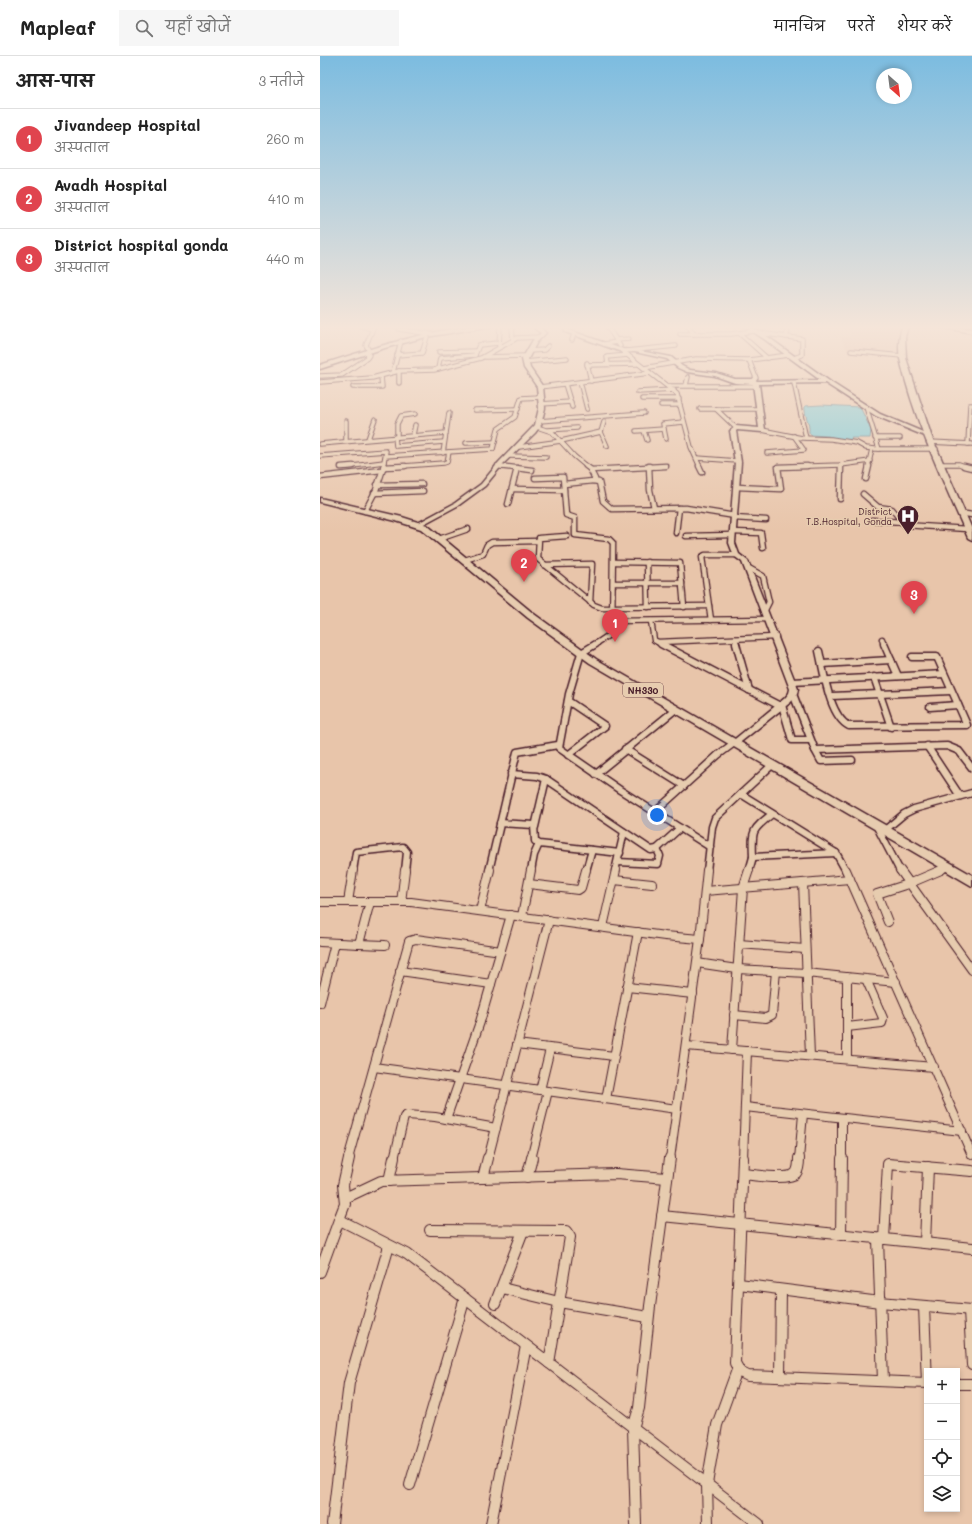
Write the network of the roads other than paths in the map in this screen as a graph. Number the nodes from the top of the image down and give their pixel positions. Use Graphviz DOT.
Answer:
graph roads {
  1 [pos="569,395"];
  2 [pos="583,395"];
  3 [pos="677,395"];
  4 [pos="757,395"];
  5 [pos="797,395"];
  6 [pos="846,395"];
  7 [pos="915,395"];
  8 [pos="920,395"];
  9 [pos="540,397"];
  10 [pos="642,399"];
  11 [pos="679,399"];
  12 [pos="571,402"];
  13 [pos="541,404"];
  14 [pos="661,405"];
  15 [pos="680,405"];
  16 [pos="972,405"];
  17 [pos="572,407"];
  18 [pos="866,407"];
  19 [pos="518,409"];
  20 [pos="586,409"];
  21 [pos="700,409"];
  22 [pos="716,409"];
  23 [pos="760,409"];
  24 [pos="475,410"];
  25 [pos="644,413"];
  26 [pos="415,414"];
  27 [pos="449,414"];
  28 [pos="375,419"];
  29 [pos="346,421"];
  30 [pos="539,421"];
  31 [pos="604,422"];
  32 [pos="684,422"];
  33 [pos="415,425"];
  34 [pos="537,427"];
  35 [pos="576,428"];
  36 [pos="736,428"];
  37 [pos="664,429"];
  38 [pos="548,430"];
  39 [pos="762,430"];
  40 [pos="636,431"];
  41 [pos="644,431"];
  42 [pos="601,432"];
  43 [pos="446,433"];
  44 [pos="413,435"];
  45 [pos="794,436"];
  46 [pos="396,437"];
  47 [pos="806,438"];
  48 [pos="876,438"];
  49 [pos="900,438"];
  50 [pos="368,439"];
  51 [pos="666,439"];
  52 [pos="647,440"];
  53 [pos="346,441"];
  54 [pos="560,441"];
  55 [pos="444,442"];
  56 [pos="495,442"];
  57 [pos="466,443"];
  58 [pos="931,443"];
  59 [pos="320,444"];
  60 [pos="970,444"];
  61 [pos="607,446"];
  62 [pos="518,447"];
  63 [pos="872,449"];
  64 [pos="879,450"];
  65 [pos="450,452"];
  66 [pos="443,453"];
  67 [pos="767,453"];
  68 [pos="320,456"];
  69 [pos="386,456"];
  70 [pos="509,456"];
  71 [pos="546,457"];
  72 [pos="697,458"];
  73 [pos="737,461"];
  74 [pos="870,461"];
  75 [pos="942,464"];
  76 [pos="498,466"];
  77 [pos="649,466"];
  78 [pos="666,466"];
  79 [pos="842,466"];
  80 [pos="341,467"];
  81 [pos="383,467"];
  82 [pos="517,468"];
  83 [pos="972,468"];
  84 [pos="532,470"];
  85 [pos="591,470"];
  86 [pos="702,472"];
  87 [pos="320,477"];
  88 [pos="535,478"];
  89 [pos="866,479"];
  90 [pos="593,481"];
  91 [pos="422,484"];
  92 [pos="564,484"];
  93 [pos="377,485"];
  94 [pos="737,487"];
  95 [pos="512,489"];
  96 [pos="564,490"];
  97 [pos="423,491"];
  98 [pos="374,493"];
  99 [pos="863,494"];
  100 [pos="840,499"];
  101 [pos="320,500"];
  102 [pos="508,504"];
  103 [pos="654,508"];
  104 [pos="679,508"];
  105 [pos="365,511"];
  106 [pos="969,514"];
  107 [pos="735,517"];
  108 [pos="766,520"];
  109 [pos="872,520"];
  110 [pos="903,522"];
  111 [pos="418,525"];
  112 [pos="971,527"];
  113 [pos="468,530"];
  114 [pos="676,533"];
  115 [pos="733,533"];
  116 [pos="567,536"];
  117 [pos="686,536"];
  118 [pos="972,538"];
  119 [pos="439,539"];
  120 [pos="538,541"];
  121 [pos="764,548"];
  122 [pos="736,555"];
  123 [pos="465,560"];
  124 [pos="614,562"];
  125 [pos="647,562"];
  126 [pos="544,565"];
  127 [pos="748,567"];
  128 [pos="613,583"];
  129 [pos="647,583"];
  130 [pos="682,583"];
  131 [pos="590,602"];
  132 [pos="684,606"];
  133 [pos="709,606"];
  134 [pos="648,607"];
  135 [pos="613,608"];
  136 [pos="765,610"];
  137 [pos="768,619"];
  138 [pos="711,620"];
  139 [pos="613,621"];
  140 [pos="651,621"];
  141 [pos="776,637"];
  142 [pos="735,639"];
  143 [pos="882,639"];
  144 [pos="658,642"];
  145 [pos="819,651"];
  146 [pos="581,653"];
  147 [pos="912,657"];
  148 [pos="891,660"];
  149 [pos="822,664"];
  150 [pos="944,674"];
  151 [pos="898,676"];
  152 [pos="874,677"];
  153 [pos="826,680"];
  154 [pos="792,682"];
  155 [pos="749,690"];
  156 [pos="952,691"];
  157 [pos="793,694"];
  158 [pos="880,694"];
  159 [pos="832,696"];
  160 [pos="568,701"];
  161 [pos="958,705"];
  162 [pos="781,706"];
  163 [pos="930,707"];
  164 [pos="676,709"];
  165 [pos="891,727"];
  166 [pos="810,740"];
  167 [pos="734,743"];
  168 [pos="558,745"];
  169 [pos="927,746"];
  170 [pos="625,750"];
  171 [pos="815,750"];
  172 [pos="568,755"];
  173 [pos="852,760"];
  174 [pos="771,766"];
  175 [pos="972,768"];
  176 [pos="511,774"];
  177 [pos="596,774"];
  178 [pos="546,779"];
  179 [pos="684,786"];
  180 [pos="972,793"];
  181 [pos="741,794"];
  182 [pos="960,796"];
  183 [pos="655,812"];
  184 [pos="772,814"];
  185 [pos="500,823"];
  186 [pos="536,827"];
  187 [pos="680,828"];
  188 [pos="880,828"];
  189 [pos="624,832"];
  190 [pos="539,844"];
  191 [pos="710,847"];
  192 [pos="658,849"];
  193 [pos="592,850"];
  194 [pos="620,853"];
  195 [pos="836,853"];
  196 [pos="753,857"];
  197 [pos="618,862"];
  198 [pos="948,868"];
  199 [pos="850,879"];
  200 [pos="614,880"];
  201 [pos="972,881"];
  202 [pos="803,883"];
  203 [pos="529,884"];
  204 [pos="652,884"];
  205 [pos="908,884"];
  206 [pos="743,888"];
  207 [pos="705,891"];
  208 [pos="320,902"];
  209 [pos="348,902"];
  210 [pos="370,902"];
  211 [pos="401,902"];
  212 [pos="480,911"];
  213 [pos="511,915"];
  214 [pos="522,916"];
  215 [pos="549,920"];
  216 [pos="888,922"];
  217 [pos="603,927"];
  218 [pos="638,932"];
  219 [pos="700,938"];
  220 [pos="320,942"];
  221 [pos="335,944"];
  222 [pos="359,944"];
  223 [pos="739,944"];
  224 [pos="385,945"];
  225 [pos="805,949"];
  226 [pos="501,951"];
  227 [pos="697,963"];
  228 [pos="737,969"];
  229 [pos="972,970"];
  230 [pos="400,971"];
  231 [pos="776,971"];
  232 [pos="806,973"];
  233 [pos="847,977"];
  234 [pos="866,979"];
  235 [pos="896,982"];
  236 [pos="491,984"];
  237 [pos="627,988"];
  238 [pos="693,994"];
  239 [pos="320,1003"];
  240 [pos="734,1015"];
  241 [pos="847,1027"];
  242 [pos="517,1044"];
  243 [pos="686,1046"];
  244 [pos="550,1049"];
  245 [pos="732,1050"];
  246 [pos="747,1051"];
  247 [pos="614,1056"];
  248 [pos="810,1056"];
  249 [pos="847,1059"];
  250 [pos="934,1066"];
  251 [pos="374,1067"];
  252 [pos="461,1078"];
  253 [pos="506,1085"];
  254 [pos="544,1090"];
  255 [pos="606,1099"];
  256 [pos="746,1107"];
  257 [pos="677,1109"];
  258 [pos="803,1114"];
  259 [pos="842,1118"];
  260 [pos="446,1119"];
  261 [pos="496,1128"];
  262 [pos="962,1131"];
  263 [pos="972,1155"];
  264 [pos="928,1166"];
  265 [pos="972,1171"];
  266 [pos="743,1174"];
  267 [pos="527,1177"];
  268 [pos="483,1178"];
  269 [pos="667,1178"];
  270 [pos="390,1181"];
  271 [pos="345,1201"];
  272 [pos="341,1216"];
  273 [pos="662,1216"];
  274 [pos="742,1224"];
  275 [pos="430,1230"];
  276 [pos="523,1230"];
  277 [pos="841,1235"];
  278 [pos="881,1239"];
  279 [pos="925,1243"];
  280 [pos="389,1246"];
  281 [pos="972,1248"];
  282 [pos="320,1272"];
  283 [pos="739,1284"];
  284 [pos="502,1288"];
  285 [pos="782,1290"];
  286 [pos="465,1298"];
  287 [pos="559,1302"];
  288 [pos="880,1302"];
  289 [pos="495,1304"];
  290 [pos="924,1306"];
  291 [pos="970,1310"];
  292 [pos="648,1317"];
  293 [pos="526,1346"];
  294 [pos="549,1363"];
  295 [pos="972,1365"];
  296 [pos="926,1368"];
  297 [pos="738,1370"];
  298 [pos="780,1377"];
  299 [pos="883,1381"];
  300 [pos="924,1382"];
  301 [pos="960,1384"];
  302 [pos="972,1384"];
  303 [pos="633,1428"];
  304 [pos="707,1484"];
  305 [pos="410,1485"];
  306 [pos="332,1524"];
  307 [pos="491,1524"];
  308 [pos="636,1524"];
  309 [pos="708,1524"];
  310 [pos="759,1524"];
  1 -- 12 [label="street"];
  2 -- 20 [label="street"];
  3 -- 11 [label="street"];
  4 -- 23 [label="street"];
  5 -- 47 [label="street"];
  6 -- 18 [label="street"];
  7 -- 58 [label="highway"];
  8 -- 58 [label="highway"];
  9 -- 13 [label="street"];
  9 -- 19 [label="street"];
  10 -- 11 [label="street"];
  11 -- 15 [label="street"];
  12 -- 13 [label="street"];
  12 -- 17 [label="street"];
  13 -- 30 [label="street"];
  14 -- 15 [label="street"];
  15 -- 32 [label="street"];
  16 -- 60 [label="street"];
  18 -- 48 [label="street"];
  18 -- 58 [label="street"];
  19 -- 24 [label="street"];
  19 -- 56 [label="street"];
  21 -- 22 [label="street"];
  22 -- 23 [label="street"];
  22 -- 36 [label="street"];
  23 -- 39 [label="street"];
  25 -- 30 [label="street"];
  26 -- 46 [label="street"];
  27 -- 43 [label="street"];
  28 -- 50 [label="street"];
  29 -- 53 [label="street"];
  30 -- 34 [label="street"];
  31 -- 42 [label="street"];
  32 -- 37 [label="street"];
  32 -- 72 [label="street"];
  33 -- 44 [label="street"];
  34 -- 38 [label="street"];
  34 -- 62 [label="street"];
  35 -- 38 [label="street"];
  36 -- 39 [label="street"];
  36 -- 73 [label="street"];
  37 -- 41 [label="street"];
  37 -- 51 [label="street"];
  38 -- 54 [label="street"];
  39 -- 45 [label="street"];
  40 -- 41 [label="street"];
  41 -- 52 [label="street"];
  42 -- 54 [label="street"];
  42 -- 61 [label="street"];
  43 -- 44 [label="street"];
  43 -- 55 [label="street"];
  44 -- 46 [label="street"];
  45 -- 47 [label="street"];
  45 -- 67 [label="street"];
  46 -- 50 [label="street"];
  46 -- 55 [label="street"];
  47 -- 63 [label="street"];
  48 -- 49 [label="street"];
  48 -- 64 [label="street"];
  50 -- 53 [label="street"];
  53 -- 59 [label="street"];
  54 -- 62 [label="street"];
  54 -- 85 [label="street"];
  55 -- 66 [label="street"];
  56 -- 57 [label="street"];
  56 -- 65 [label="street"];
  58 -- 60 [label="street"];
  58 -- 64 [label="street"];
  58 -- 75 [label="highway"];
  58 -- 112 [label="highway"];
  62 -- 70 [label="street"];
  63 -- 64 [label="street"];
  63 -- 74 [label="street"];
  65 -- 66 [label="street"];
  65 -- 81 [label="street"];
  66 -- 69 [label="street"];
  68 -- 69 [label="street"];
  69 -- 81 [label="street"];
  70 -- 71 [label="street"];
  70 -- 76 [label="street"];
  72 -- 73 [label="street"];
  72 -- 86 [label="street"];
  73 -- 94 [label="street"];
  74 -- 79 [label="street"];
  74 -- 89 [label="street"];
  75 -- 83 [label="street"];
  75 -- 106 [label="highway"];
  76 -- 82 [label="street"];
  76 -- 111 [label="street"];
  77 -- 78 [label="street"];
  77 -- 85 [label="street"];
  77 -- 103 [label="street"];
  79 -- 94 [label="street"];
  79 -- 100 [label="street"];
  80 -- 81 [label="street"];
  81 -- 87 [label="street"];
  81 -- 93 [label="street"];
  82 -- 84 [label="street"];
  82 -- 95 [label="street"];
  85 -- 90 [label="street"];
  88 -- 92 [label="street"];
  90 -- 92 [label="street"];
  90 -- 103 [label="street"];
  91 -- 93 [label="street"];
  92 -- 96 [label="street"];
  93 -- 98 [label="street"];
  94 -- 107 [label="street"];
  95 -- 96 [label="street"];
  95 -- 102 [label="street"];
  96 -- 124 [label="street"];
  97 -- 98 [label="street"];
  98 -- 105 [label="street"];
  99 -- 110 [label="street"];
  101 -- 105 [label="highway, NH330"];
  103 -- 104 [label="street"];
  104 -- 107 [label="street"];
  104 -- 114 [label="street"];
  105 -- 111 [label="highway, NH330"];
  106 -- 112 [label="highway"];
  107 -- 108 [label="street"];
  107 -- 115 [label="street"];
  109 -- 110 [label="street"];
  110 -- 112 [label="street"];
  111 -- 119 [label="highway, NH330"];
  112 -- 118 [label="highway"];
  113 -- 119 [label="street"];
  115 -- 117 [label="street"];
  115 -- 121 [label="street"];
  115 -- 122 [label="street"];
  116 -- 120 [label="street"];
  119 -- 123 [label="highway, NH330"];
  120 -- 123 [label="street"];
  120 -- 126 [label="street"];
  122 -- 127 [label="street"];
  122 -- 133 [label="street"];
  123 -- 146 [label="highway, NH330"];
  124 -- 125 [label="street"];
  124 -- 128 [label="street"];
  125 -- 129 [label="street"];
  125 -- 130 [label="street"];
  126 -- 131 [label="street"];
  126 -- 131 [label="street"];
  127 -- 136 [label="street"];
  127 -- 136 [label="street"];
  128 -- 129 [label="street"];
  128 -- 135 [label="street"];
  129 -- 130 [label="street"];
  129 -- 134 [label="street"];
  130 -- 132 [label="street"];
  131 -- 135 [label="street"];
  132 -- 133 [label="street"];
  132 -- 134 [label="street"];
  133 -- 138 [label="street"];
  134 -- 135 [label="street"];
  135 -- 139 [label="street"];
  136 -- 137 [label="street"];
  137 -- 138 [label="street"];
  137 -- 141 [label="street"];
  138 -- 140 [label="street"];
  139 -- 140 [label="street"];
  139 -- 146 [label="street"];
  140 -- 144 [label="street"];
  141 -- 142 [label="street"];
  141 -- 154 [label="street"];
  142 -- 144 [label="street"];
  142 -- 155 [label="street"];
  143 -- 148 [label="street"];
  144 -- 155 [label="street"];
  145 -- 149 [label="street"];
  146 -- 160 [label="street"];
  146 -- 164 [label="highway, NH330"];
  147 -- 150 [label="street"];
  148 -- 149 [label="street"];
  148 -- 151 [label="street"];
  149 -- 153 [label="street"];
  150 -- 151 [label="street"];
  150 -- 156 [label="street"];
  151 -- 152 [label="street"];
  152 -- 153 [label="street"];
  152 -- 158 [label="street"];
  153 -- 154 [label="street"];
  153 -- 159 [label="street"];
  154 -- 157 [label="street"];
  155 -- 162 [label="street"];
  156 -- 158 [label="street"];
  156 -- 161 [label="street"];
  157 -- 162 [label="street"];
  157 -- 166 [label="street"];
  158 -- 159 [label="street"];
  158 -- 165 [label="street"];
  159 -- 165 [label="street"];
  160 -- 168 [label="street"];
  160 -- 172 [label="street"];
  161 -- 163 [label="street"];
  161 -- 165 [label="street"];
  162 -- 166 [label="street"];
  162 -- 167 [label="street"];
  164 -- 167 [label="highway, NH330"];
  164 -- 170 [label="street"];
  166 -- 171 [label="street"];
  167 -- 174 [label="highway, NH330"];
  167 -- 179 [label="street"];
  168 -- 172 [label="street"];
  168 -- 176 [label="street"];
  169 -- 171 [label="street"];
  169 -- 175 [label="street"];
  169 -- 182 [label="street"];
  170 -- 177 [label="street"];
  170 -- 179 [label="street"];
  171 -- 173 [label="street"];
  172 -- 177 [label="street"];
  174 -- 181 [label="street"];
  174 -- 188 [label="highway, NH330"];
  176 -- 178 [label="street"];
  176 -- 185 [label="street"];
  177 -- 183 [label="street"];
  178 -- 186 [label="street"];
  178 -- 189 [label="street"];
  179 -- 183 [label="street"];
  180 -- 182 [label="street"];
  181 -- 184 [label="street"];
  181 -- 191 [label="street"];
  182 -- 188 [label="street"];
  183 -- 187 [label="street"];
  184 -- 195 [label="street"];
  184 -- 196 [label="street"];
  185 -- 186 [label="street"];
  185 -- 212 [label="street"];
  186 -- 190 [label="street"];
  187 -- 191 [label="street"];
  187 -- 192 [label="street"];
  188 -- 198 [label="highway, NH330"];
  188 -- 205 [label="street"];
  189 -- 192 [label="street"];
  189 -- 194 [label="street"];
  190 -- 193 [label="street"];
  190 -- 203 [label="street"];
  191 -- 207 [label="street"];
  192 -- 197 [label="street"];
  193 -- 194 [label="street"];
  193 -- 203 [label="street"];
  194 -- 197 [label="street"];
  195 -- 196 [label="street"];
  195 -- 199 [label="street"];
  196 -- 206 [label="street"];
  197 -- 200 [label="street"];
  198 -- 201 [label="highway, NH330"];
  198 -- 205 [label="street"];
  199 -- 202 [label="street"];
  199 -- 235 [label="street"];
  200 -- 204 [label="street"];
  200 -- 217 [label="street"];
  202 -- 206 [label="street"];
  202 -- 225 [label="street"];
  203 -- 214 [label="street"];
  205 -- 216 [label="street"];
  205 -- 229 [label="street"];
  206 -- 207 [label="street"];
  206 -- 223 [label="street"];
  207 -- 219 [label="street"];
  208 -- 209 [label="street"];
  209 -- 210 [label="street"];
  209 -- 211 [label="street"];
  210 -- 211 [label="street"];
  210 -- 222 [label="street"];
  211 -- 212 [label="street"];
  212 -- 213 [label="street"];
  213 -- 214 [label="street"];
  213 -- 226 [label="street"];
  214 -- 215 [label="street"];
  215 -- 217 [label="street"];
  215 -- 242 [label="street"];
  217 -- 218 [label="street"];
  218 -- 219 [label="street"];
  218 -- 237 [label="street"];
  219 -- 227 [label="street"];
  220 -- 221 [label="street"];
  221 -- 222 [label="street"];
  221 -- 239 [label="street"];
  222 -- 224 [label="street"];
  223 -- 225 [label="street"];
  223 -- 228 [label="street"];
  225 -- 232 [label="street"];
  226 -- 230 [label="street"];
  226 -- 236 [label="street"];
  227 -- 228 [label="street"];
  227 -- 238 [label="street"];
  228 -- 231 [label="street"];
  228 -- 240 [label="street"];
  230 -- 236 [label="street"];
  230 -- 251 [label="street"];
  231 -- 232 [label="street"];
  231 -- 240 [label="street"];
  232 -- 233 [label="street"];
  232 -- 248 [label="street"];
  233 -- 234 [label="street"];
  233 -- 241 [label="street"];
  234 -- 235 [label="street"];
  234 -- 241 [label="street"];
  235 -- 250 [label="street"];
  236 -- 252 [label="street"];
  237 -- 238 [label="street"];
  237 -- 247 [label="street"];
  238 -- 243 [label="street"];
  240 -- 245 [label="street"];
  241 -- 249 [label="street"];
  242 -- 244 [label="street"];
  242 -- 253 [label="street"];
  243 -- 245 [label="street"];
  243 -- 257 [label="street"];
  244 -- 247 [label="street"];
  244 -- 254 [label="street"];
  245 -- 246 [label="street"];
  246 -- 248 [label="street"];
  246 -- 256 [label="street"];
  247 -- 255 [label="street"];
  248 -- 249 [label="street"];
  249 -- 250 [label="street"];
  250 -- 262 [label="street"];
  251 -- 252 [label="street"];
  251 -- 271 [label="street"];
  252 -- 253 [label="street"];
  252 -- 260 [label="street"];
  253 -- 254 [label="street"];
  253 -- 261 [label="street"];
  254 -- 255 [label="street"];
  254 -- 267 [label="street"];
  255 -- 257 [label="street"];
  256 -- 258 [label="street"];
  256 -- 266 [label="street"];
  257 -- 269 [label="street"];
  258 -- 259 [label="street"];
  258 -- 266 [label="street"];
  259 -- 262 [label="street"];
  259 -- 277 [label="street"];
  260 -- 261 [label="street"];
  260 -- 270 [label="street"];
  261 -- 268 [label="street"];
  262 -- 263 [label="street"];
  264 -- 265 [label="street"];
  264 -- 278 [label="street"];
  264 -- 279 [label="street"];
  266 -- 274 [label="street"];
  267 -- 268 [label="street"];
  267 -- 269 [label="street"];
  268 -- 270 [label="street"];
  269 -- 273 [label="street"];
  270 -- 271 [label="street"];
  271 -- 272 [label="street"];
  272 -- 280 [label="street"];
  272 -- 282 [label="street"];
  273 -- 274 [label="street"];
  273 -- 292 [label="street"];
  274 -- 277 [label="street"];
  274 -- 283 [label="street"];
  275 -- 276 [label="street"];
  276 -- 284 [label="street"];
  276 -- 287 [label="street"];
  277 -- 278 [label="street"];
  278 -- 279 [label="street"];
  278 -- 288 [label="street"];
  279 -- 281 [label="street"];
  280 -- 286 [label="street"];
  280 -- 306 [label="street"];
  283 -- 285 [label="street"];
  283 -- 297 [label="street"];
  284 -- 287 [label="street"];
  284 -- 289 [label="street"];
  285 -- 288 [label="street"];
  285 -- 298 [label="street"];
  286 -- 293 [label="street"];
  286 -- 305 [label="street"];
  287 -- 292 [label="street"];
  287 -- 294 [label="street"];
  288 -- 290 [label="street"];
  288 -- 299 [label="street"];
  290 -- 291 [label="street"];
  290 -- 296 [label="street"];
  291 -- 295 [label="street"];
  292 -- 303 [label="street"];
  293 -- 294 [label="street"];
  293 -- 307 [label="street"];
  294 -- 303 [label="street"];
  297 -- 298 [label="street"];
  297 -- 304 [label="street"];
  298 -- 299 [label="street"];
  299 -- 300 [label="street"];
  301 -- 302 [label="street"];
  303 -- 304 [label="street"];
  303 -- 308 [label="street"];
  304 -- 309 [label="street"];
  304 -- 310 [label="street"];
}
